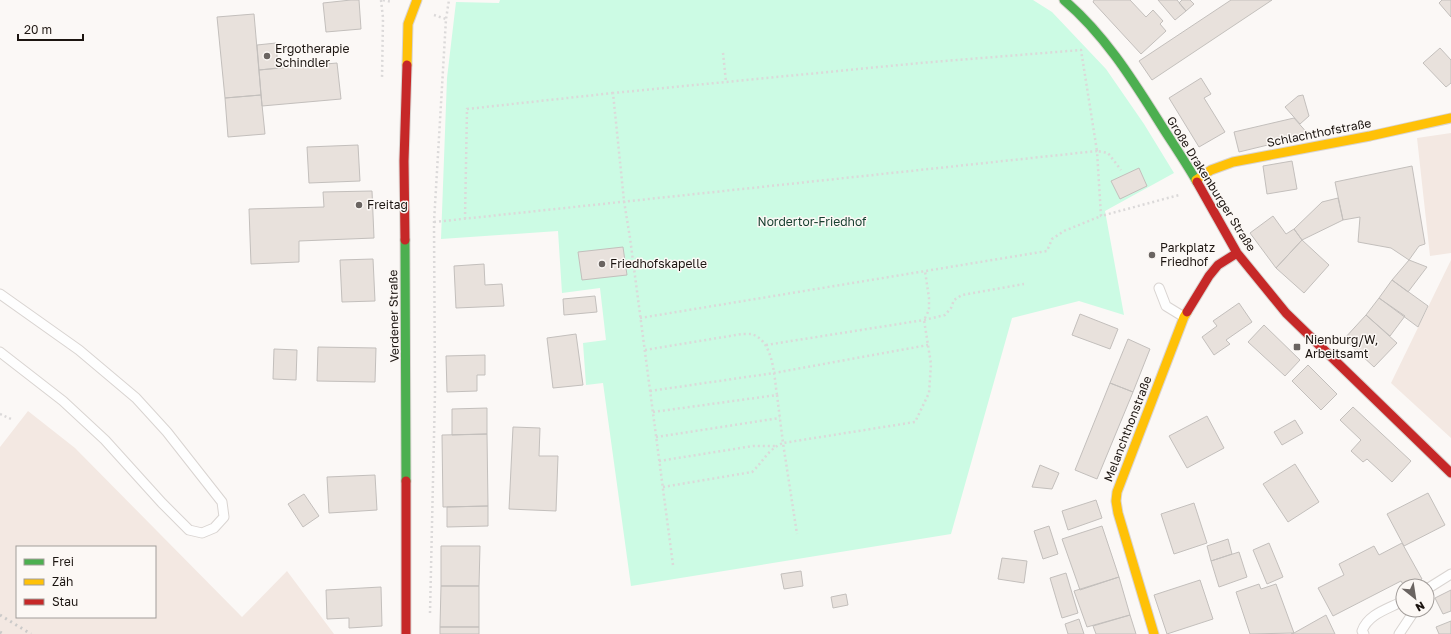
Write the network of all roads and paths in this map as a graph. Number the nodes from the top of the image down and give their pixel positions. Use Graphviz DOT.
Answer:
graph roads {
  1 [pos="417,0"];
  2 [pos="449,0"];
  3 [pos="1064,0"];
  4 [pos="723,52"];
  5 [pos="726,82"];
  6 [pos="613,93"];
  7 [pos="1451,118"];
  8 [pos="1097,151"];
  9 [pos="1121,170"];
  10 [pos="1196,180"];
  11 [pos="624,202"];
  12 [pos="1101,216"];
  13 [pos="465,219"];
  14 [pos="434,222"];
  15 [pos="1237,253"];
  16 [pos="925,271"];
  17 [pos="1024,284"];
  18 [pos="1159,288"];
  19 [pos="0,294"];
  20 [pos="1184,317"];
  21 [pos="640,318"];
  22 [pos="924,320"];
  23 [pos="766,345"];
  24 [pos="928,345"];
  25 [pos="645,350"];
  26 [pos="0,352"];
  27 [pos="774,373"];
  28 [pos="650,391"];
  29 [pos="776,395"];
  30 [pos="653,412"];
  31 [pos="0,414"];
  32 [pos="780,418"];
  33 [pos="11,419"];
  34 [pos="656,437"];
  35 [pos="783,443"];
  36 [pos="776,446"];
  37 [pos="660,461"];
  38 [pos="1450,467"];
  39 [pos="663,487"];
  40 [pos="797,534"];
  41 [pos="673,564"];
  42 [pos="1451,574"];
  43 [pos="1435,586"];
  44 [pos="1395,605"];
  45 [pos="1410,618"];
  46 [pos="430,619"];
  47 [pos="406,634"];
  48 [pos="1154,634"];
  49 [pos="1364,634"];
  50 [pos="1399,634"];
  1 -- 47 [label="street, Verdener Straße"];
  2 -- 14 [label="path"];
  3 -- 10 [label="street, Große Drakenburger Straße"];
  4 -- 5 [label="path"];
  5 -- 6 [label="path"];
  5 -- 8 [label="path"];
  6 -- 11 [label="path"];
  6 -- 13 [label="path"];
  7 -- 10 [label="street, Schlachthofstraße"];
  8 -- 9 [label="path"];
  8 -- 11 [label="path"];
  8 -- 12 [label="path"];
  10 -- 12 [label="path"];
  10 -- 15 [label="street, Große Drakenburger Straße"];
  11 -- 13 [label="path"];
  11 -- 21 [label="path"];
  12 -- 16 [label="path"];
  13 -- 14 [label="path"];
  14 -- 46 [label="path"];
  15 -- 20 [label="street, Melanchthonstraße"];
  15 -- 38 [label="street, Große Drakenburger Straße"];
  16 -- 21 [label="path"];
  16 -- 22 [label="path"];
  17 -- 22 [label="path"];
  18 -- 20 [label="lane"];
  19 -- 26 [label="lane"];
  20 -- 48 [label="street, Melanchthonstraße"];
  21 -- 25 [label="path"];
  22 -- 23 [label="path"];
  22 -- 24 [label="path"];
  23 -- 25 [label="path"];
  23 -- 27 [label="path"];
  24 -- 27 [label="path"];
  24 -- 35 [label="path"];
  25 -- 28 [label="path"];
  27 -- 28 [label="path"];
  27 -- 29 [label="path"];
  28 -- 30 [label="path"];
  29 -- 30 [label="path"];
  29 -- 32 [label="path"];
  30 -- 34 [label="path"];
  31 -- 33 [label="path"];
  32 -- 34 [label="path"];
  32 -- 35 [label="path"];
  34 -- 37 [label="path"];
  35 -- 36 [label="path"];
  35 -- 40 [label="path"];
  36 -- 37 [label="path"];
  36 -- 39 [label="path"];
  37 -- 39 [label="path"];
  39 -- 41 [label="path"];
  42 -- 43 [label="lane"];
  44 -- 49 [label="lane"];
  45 -- 50 [label="lane"];
}
